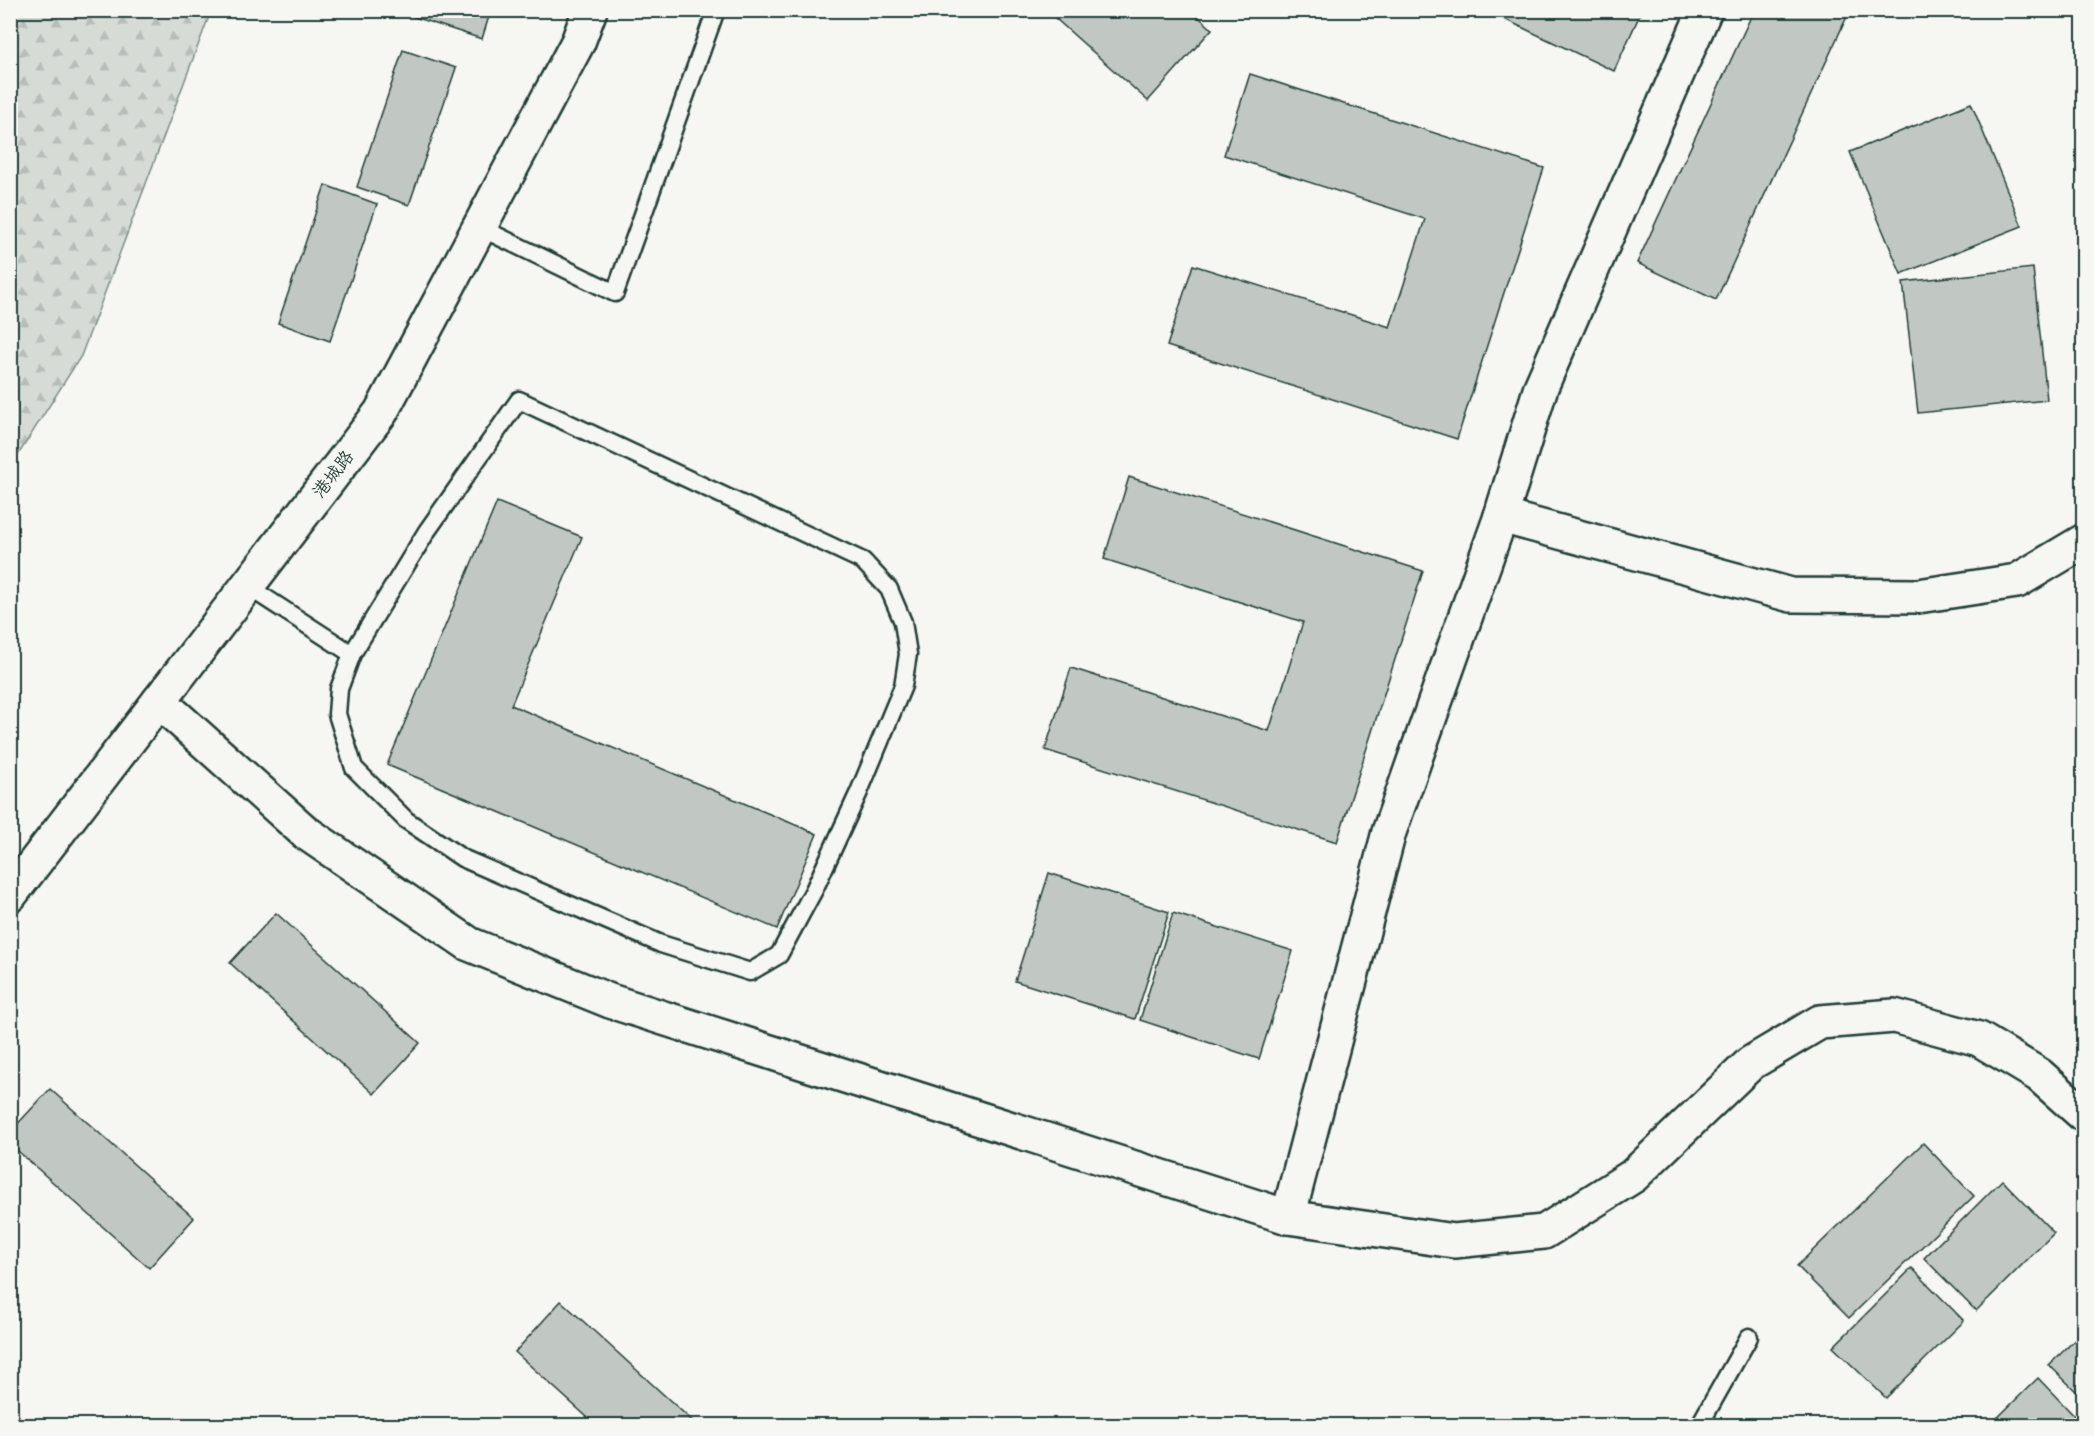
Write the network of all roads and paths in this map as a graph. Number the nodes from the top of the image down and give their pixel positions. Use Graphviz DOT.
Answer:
graph roads {
  1 [pos="590,10"];
  2 [pos="716,10"];
  3 [pos="1705,10"];
  4 [pos="479,227"];
  5 [pos="1501,516"];
  6 [pos="2084,541"];
  7 [pos="248,586"];
  8 [pos="352,654"];
  9 [pos="159,701"];
  10 [pos="10,895"];
  11 [pos="2084,1115"];
  12 [pos="1288,1217"];
  13 [pos="1749,1337"];
  14 [pos="1699,1425"];
  1 -- 4 [label="street, 港城路"];
  2 -- 4 [label="lane"];
  3 -- 5 [label="street"];
  4 -- 7 [label="street, 港城路"];
  5 -- 6 [label="street"];
  5 -- 12 [label="street"];
  7 -- 8 [label="lane"];
  7 -- 9 [label="street, 港城路"];
  8 -- 8 [label="lane"];
  9 -- 10 [label="street, 港城路"];
  9 -- 12 [label="street"];
  11 -- 12 [label="street"];
  13 -- 14 [label="lane"];
}
